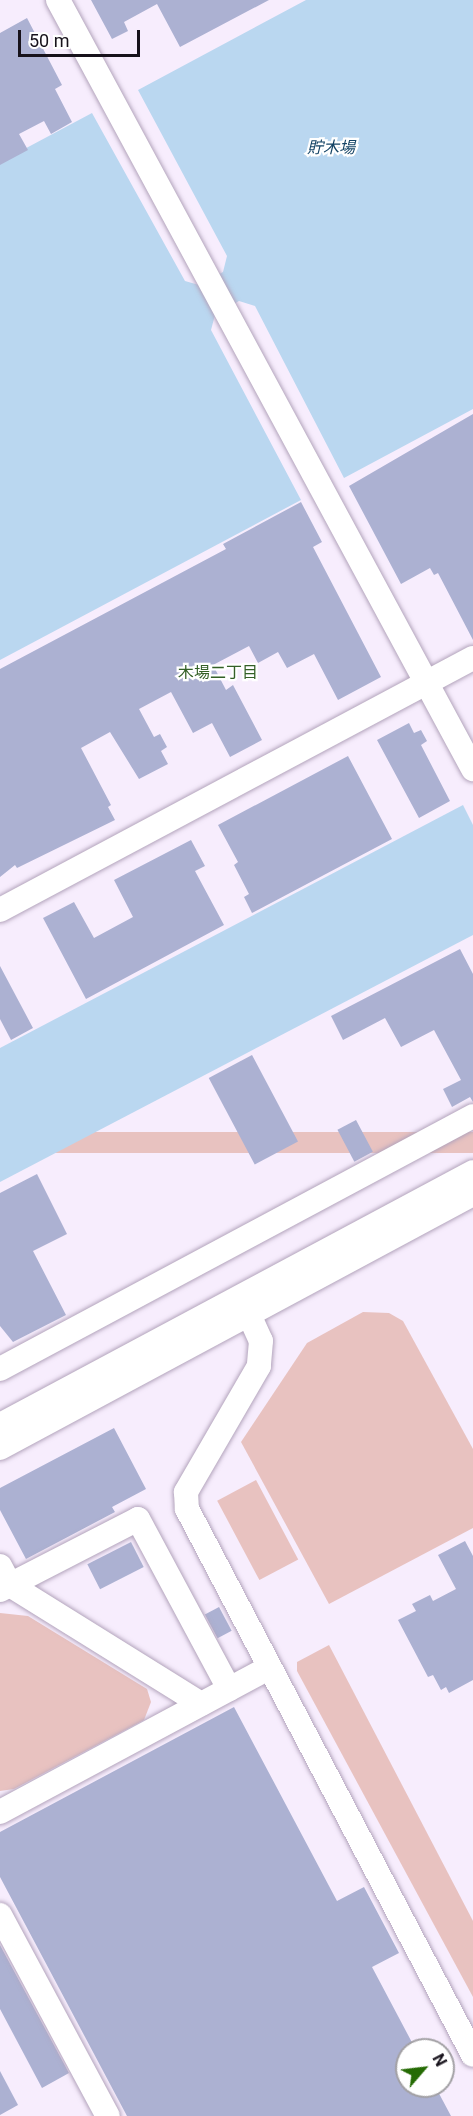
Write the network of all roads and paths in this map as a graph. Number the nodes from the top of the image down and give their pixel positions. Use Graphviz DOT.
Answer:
graph roads {
  1 [pos="58,0"];
  2 [pos="473,658"];
  3 [pos="425,684"];
  4 [pos="473,770"];
  5 [pos="0,910"];
  6 [pos="473,1116"];
  7 [pos="473,1172"];
  8 [pos="473,1194"];
  9 [pos="245,1306"];
  10 [pos="0,1369"];
  11 [pos="0,1425"];
  12 [pos="0,1448"];
  13 [pos="3,1580"];
  14 [pos="270,1667"];
  15 [pos="230,1689"];
  16 [pos="201,1704"];
  17 [pos="0,1812"];
  18 [pos="0,1915"];
  19 [pos="473,2055"];
  20 [pos="108,2116"];
  1 -- 3 [label="street"];
  2 -- 3 [label="street"];
  3 -- 4 [label="street"];
  3 -- 5 [label="street"];
  6 -- 10 [label="street"];
  7 -- 9 [label="street"];
  8 -- 9 [label="street"];
  9 -- 11 [label="street"];
  9 -- 12 [label="street"];
  9 -- 14 [label="street"];
  13 -- 15 [label="street"];
  13 -- 16 [label="street"];
  14 -- 15 [label="street"];
  14 -- 19 [label="street"];
  15 -- 16 [label="street"];
  16 -- 17 [label="street"];
  18 -- 20 [label="street"];
}
